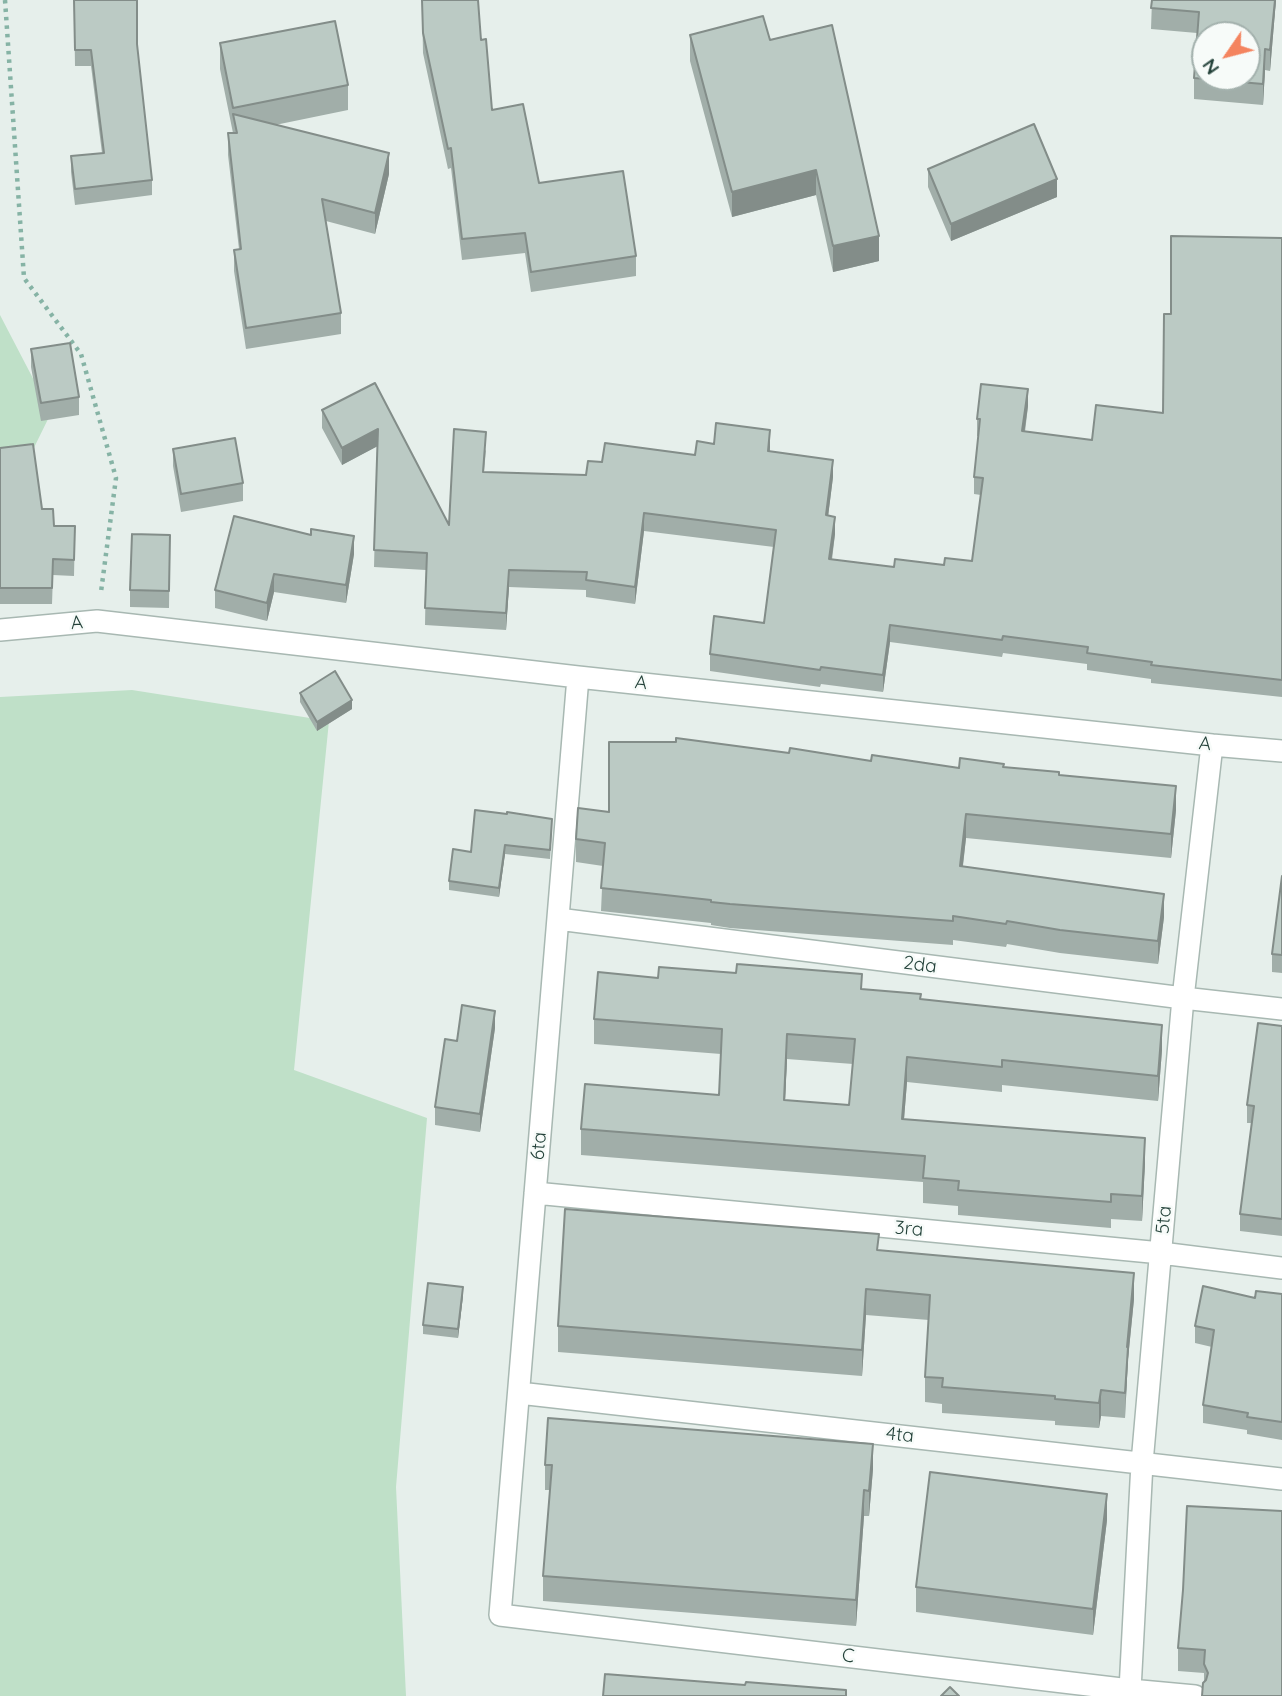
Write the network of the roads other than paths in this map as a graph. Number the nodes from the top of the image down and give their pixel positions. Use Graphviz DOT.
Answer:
graph roads {
  1 [pos="0,630"];
  2 [pos="578,677"];
  3 [pos="1212,745"];
  4 [pos="1282,751"];
  5 [pos="558,919"];
  6 [pos="1183,998"];
  7 [pos="1282,1009"];
  8 [pos="535,1193"];
  9 [pos="1161,1253"];
  10 [pos="1282,1268"];
  11 [pos="519,1393"];
  12 [pos="1142,1462"];
  13 [pos="1282,1479"];
  14 [pos="500,1615"];
  15 [pos="1131,1693"];
  16 [pos="1195,1696"];
  1 -- 2 [label="street, A"];
  2 -- 3 [label="street, A"];
  2 -- 5 [label="street, 6ta"];
  3 -- 4 [label="street, A"];
  3 -- 6 [label="street, 5ta"];
  5 -- 6 [label="street, 2da"];
  5 -- 8 [label="street, 6ta"];
  6 -- 7 [label="street, 2da"];
  6 -- 9 [label="street, 5ta"];
  8 -- 9 [label="street, 3ra"];
  8 -- 11 [label="street, 6ta"];
  9 -- 10 [label="street, 3ra"];
  9 -- 12 [label="street, 5ta"];
  11 -- 12 [label="street, 4ta"];
  11 -- 14 [label="street, 6ta"];
  12 -- 13 [label="street, 4ta"];
  12 -- 15 [label="street, 5ta"];
  14 -- 15 [label="street, C"];
  15 -- 16 [label="street, C"];
}
